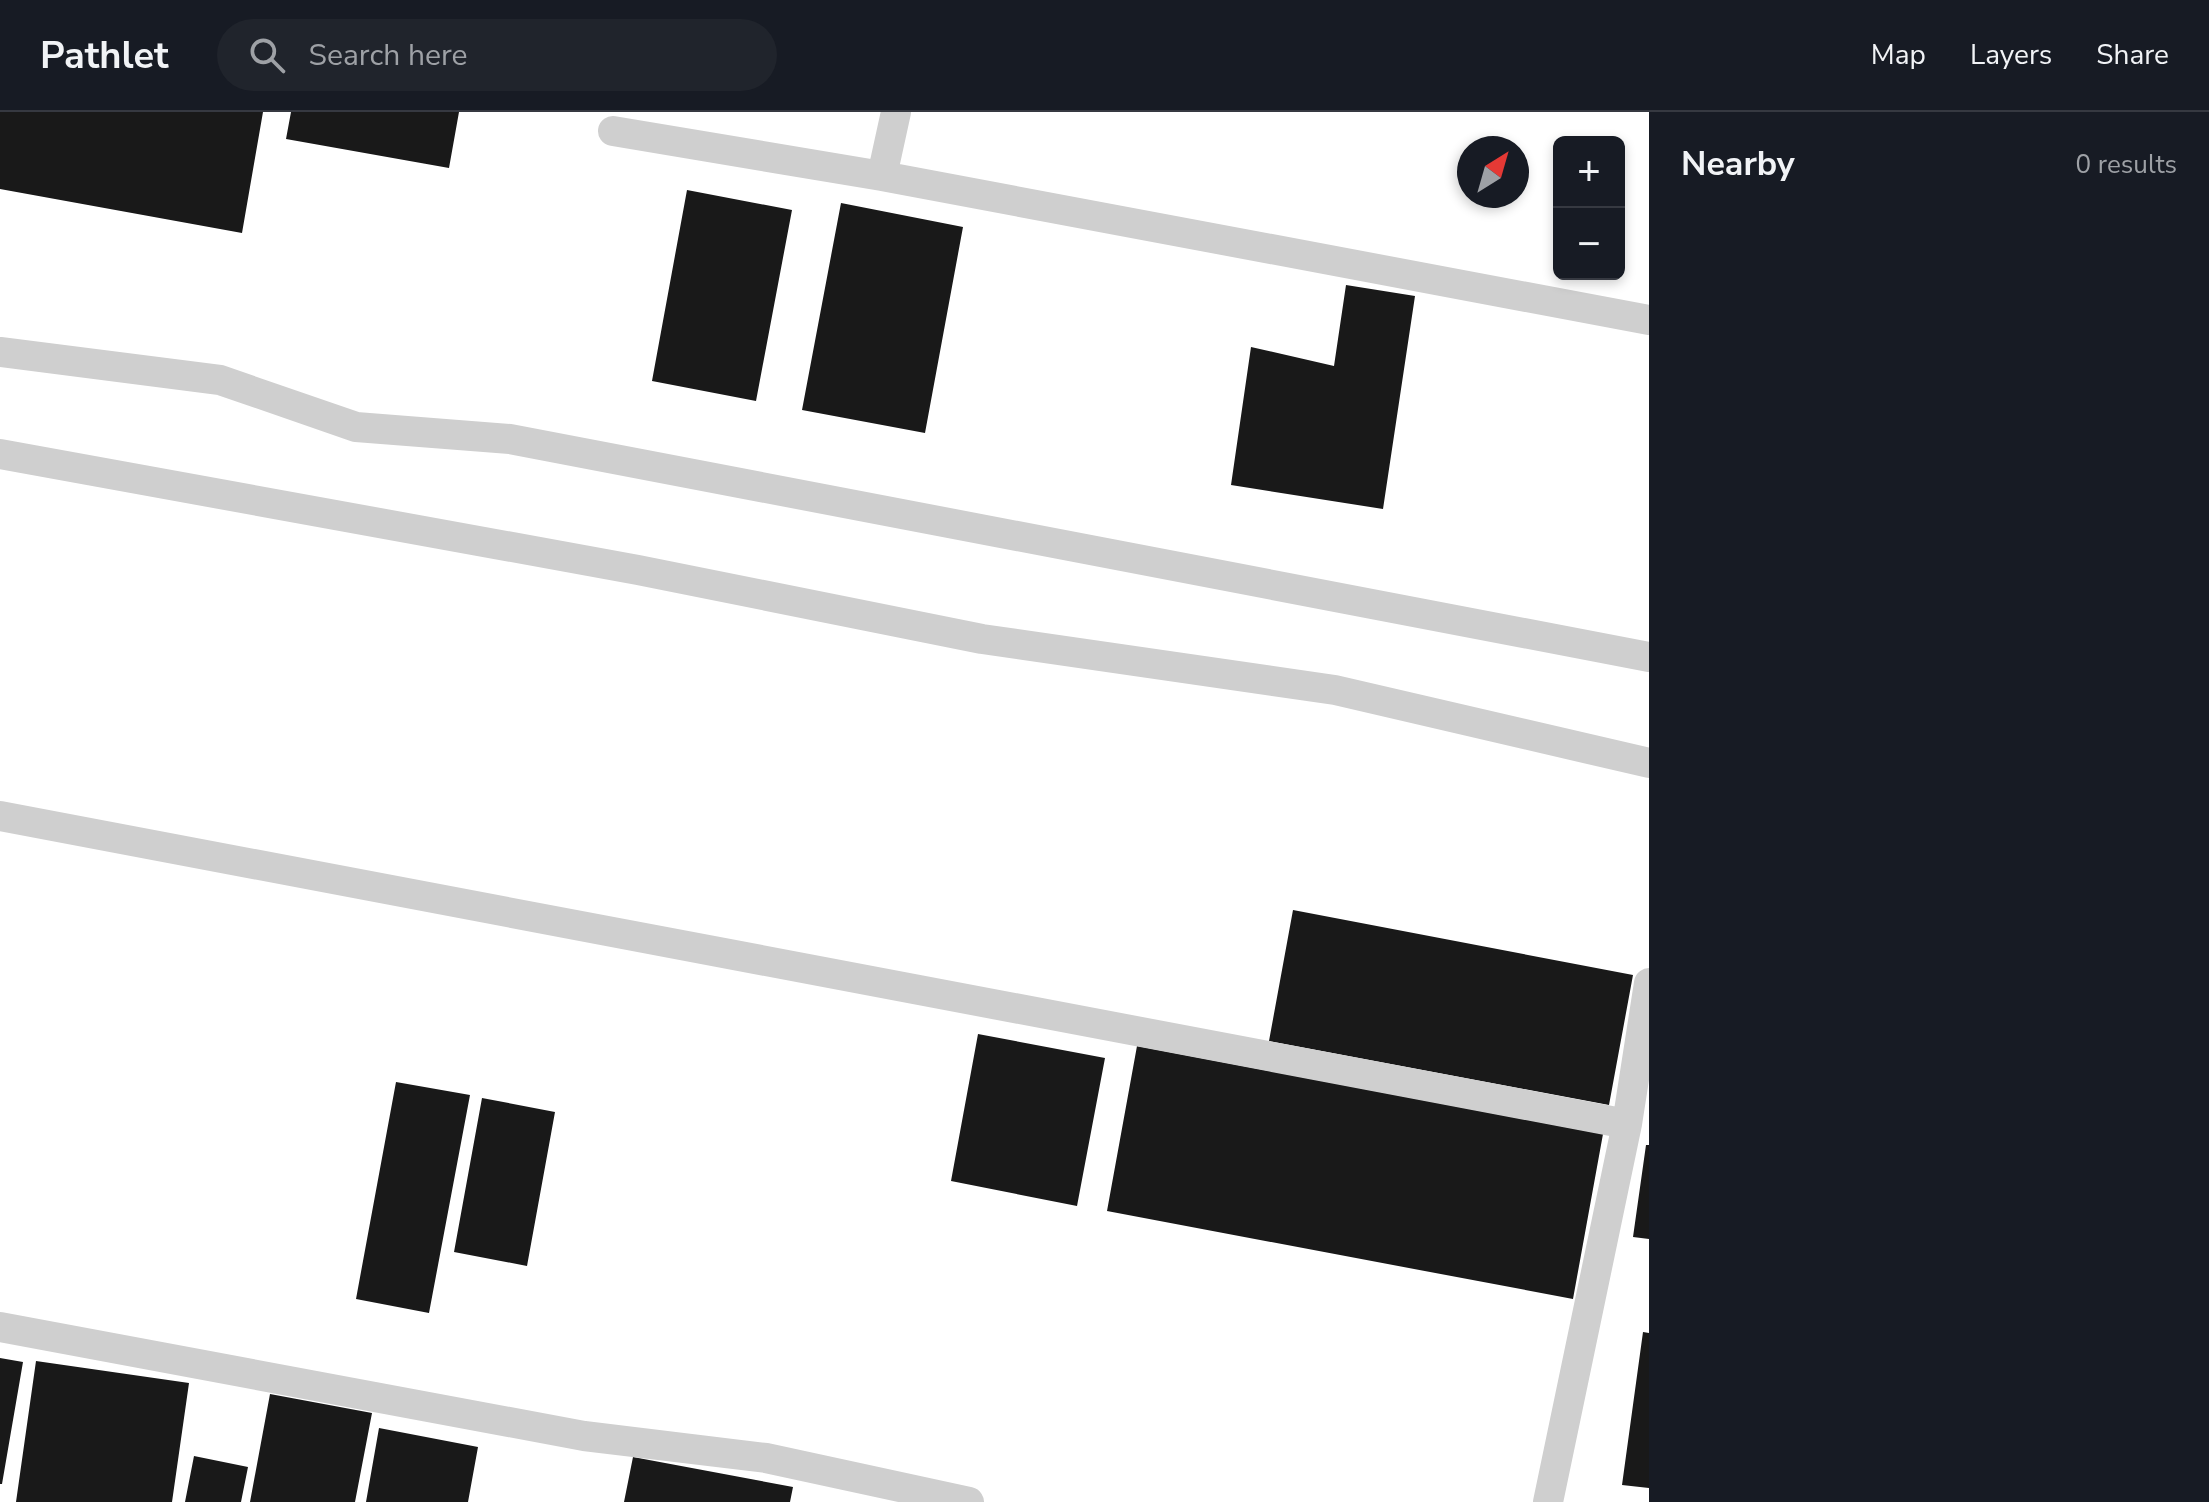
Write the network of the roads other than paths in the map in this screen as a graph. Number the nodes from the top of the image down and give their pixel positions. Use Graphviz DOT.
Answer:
graph roads {
  1 [pos="896,112"];
  2 [pos="613,131"];
  3 [pos="882,176"];
  4 [pos="1649,320"];
  5 [pos="0,352"];
  6 [pos="0,454"];
  7 [pos="1649,657"];
  8 [pos="1649,763"];
  9 [pos="0,816"];
  10 [pos="1649,983"];
  11 [pos="1627,1124"];
  12 [pos="0,1327"];
  13 [pos="969,1502"];
  14 [pos="1548,1502"];
  1 -- 3 [label="street"];
  2 -- 3 [label="street"];
  3 -- 4 [label="street"];
  5 -- 7 [label="street"];
  6 -- 8 [label="street"];
  9 -- 11 [label="street"];
  10 -- 11 [label="street"];
  11 -- 14 [label="street"];
  12 -- 13 [label="street"];
}
